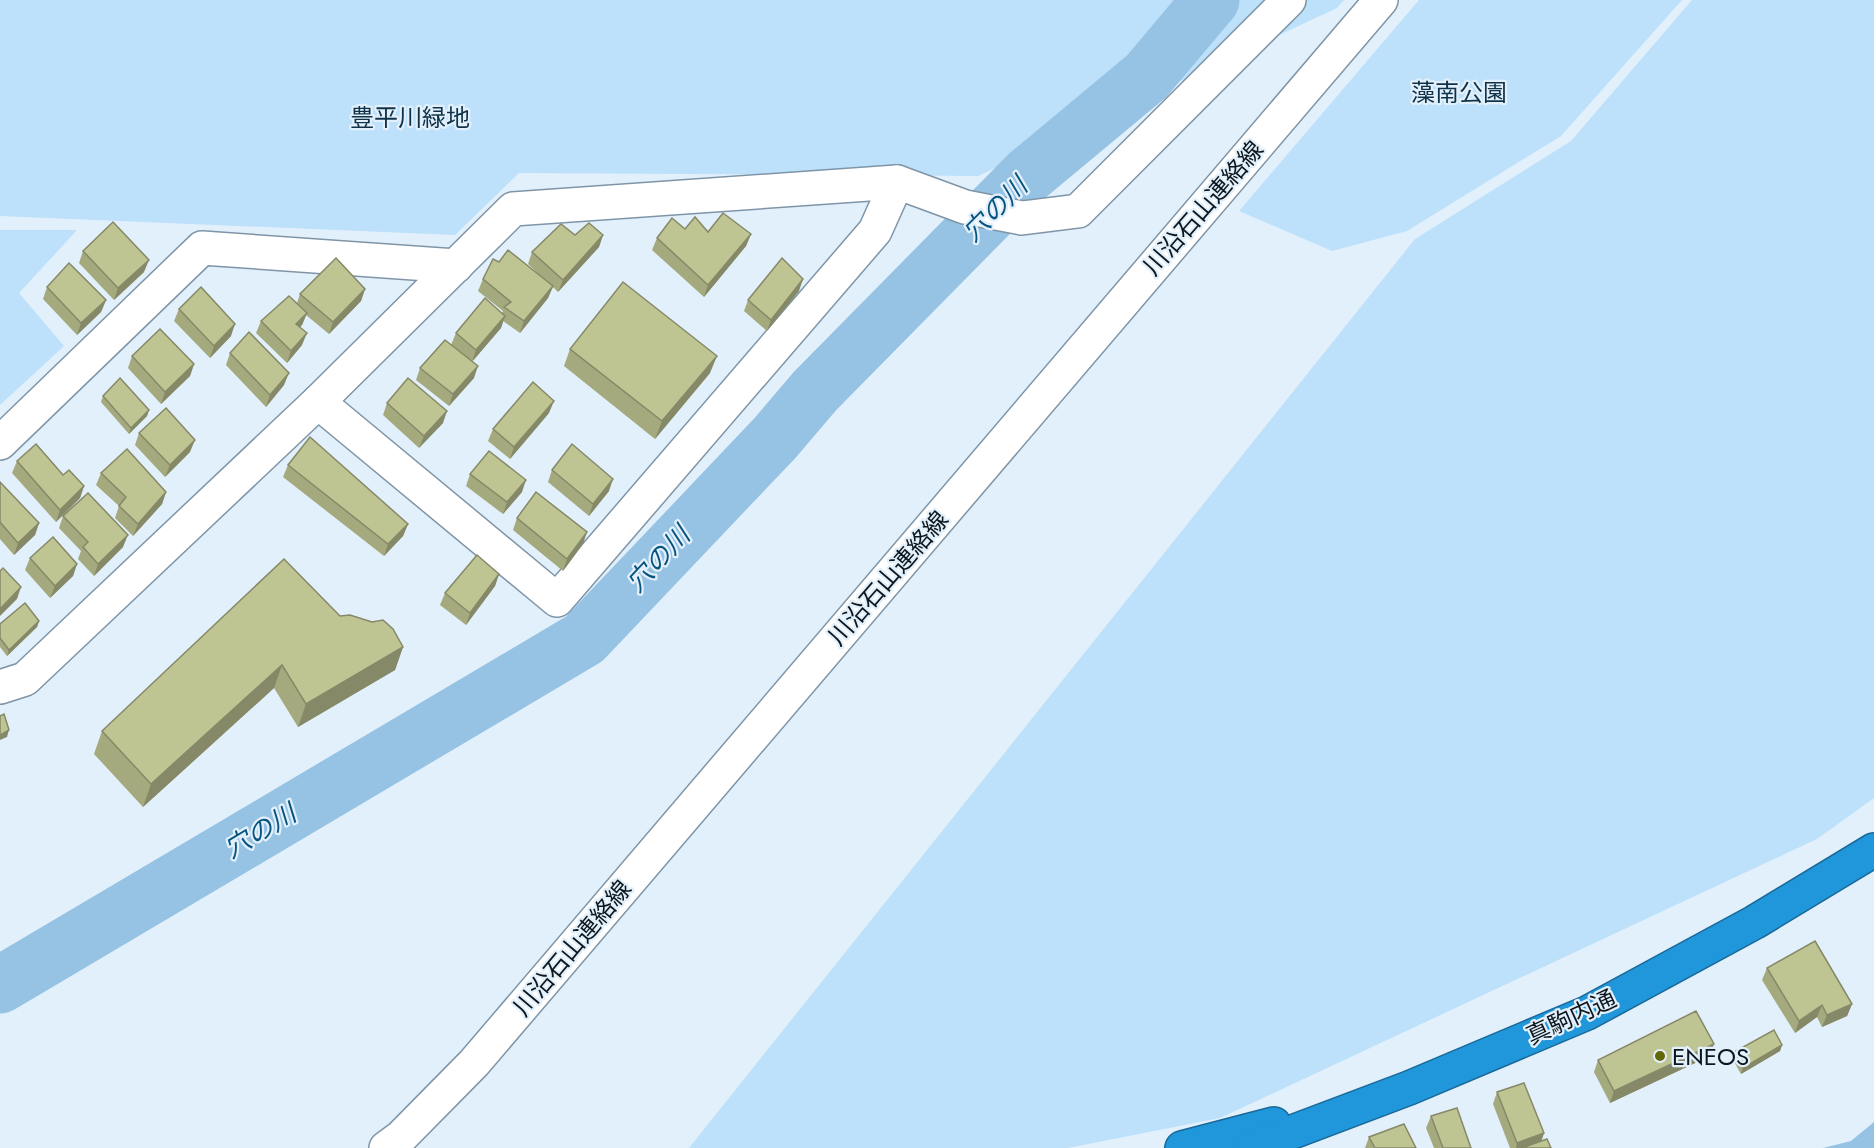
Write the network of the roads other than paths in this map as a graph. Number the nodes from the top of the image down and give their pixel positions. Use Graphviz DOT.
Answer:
graph roads {
  1 [pos="1290,0"];
  2 [pos="1382,0"];
  3 [pos="897,182"];
  4 [pos="456,266"];
  5 [pos="318,402"];
  6 [pos="0,443"];
  7 [pos="0,687"];
  8 [pos="1874,850"];
  9 [pos="1409,1088"];
  10 [pos="386,1148"];
  11 [pos="1182,1148"];
  12 [pos="1250,1148"];
  13 [pos="1307,1148"];
  1 -- 3 [label="street"];
  2 -- 10 [label="street, 川沿石山連絡線"];
  3 -- 4 [label="street"];
  3 -- 5 [label="street"];
  4 -- 5 [label="street"];
  4 -- 6 [label="street"];
  5 -- 7 [label="street"];
  8 -- 9 [label="highway, 真駒内通"];
  9 -- 11 [label="highway"];
  9 -- 12 [label="highway, 真駒内通"];
  9 -- 13 [label="highway"];
}
